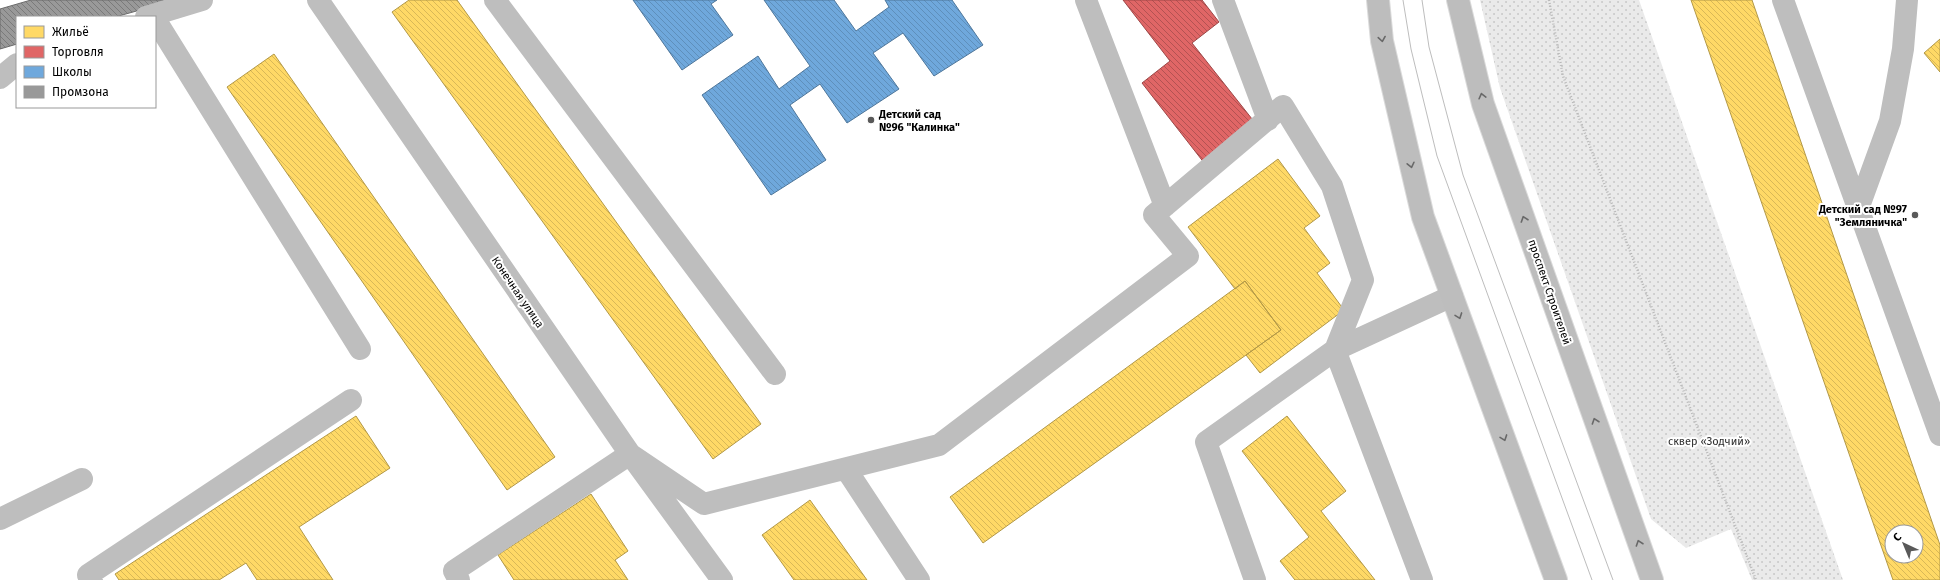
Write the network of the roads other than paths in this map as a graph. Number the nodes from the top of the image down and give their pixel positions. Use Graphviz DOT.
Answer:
graph roads {
  1 [pos="202,0"];
  2 [pos="318,0"];
  3 [pos="495,0"];
  4 [pos="1086,0"];
  5 [pos="1223,0"];
  6 [pos="1378,0"];
  7 [pos="1458,0"];
  8 [pos="1783,0"];
  9 [pos="1907,0"];
  10 [pos="155,16"];
  11 [pos="156,23"];
  12 [pos="16,65"];
  13 [pos="0,78"];
  14 [pos="1268,120"];
  15 [pos="1165,206"];
  16 [pos="1858,209"];
  17 [pos="1452,296"];
  18 [pos="360,349"];
  19 [pos="1335,350"];
  20 [pos="775,374"];
  21 [pos="351,400"];
  22 [pos="1940,435"];
  23 [pos="630,454"];
  24 [pos="846,468"];
  25 [pos="82,479"];
  26 [pos="0,519"];
  27 [pos="87,578"];
  28 [pos="459,580"];
  29 [pos="722,580"];
  30 [pos="919,580"];
  31 [pos="1254,580"];
  32 [pos="1422,580"];
  33 [pos="1556,580"];
  34 [pos="1652,580"];
  1 -- 10 [label="street"];
  2 -- 23 [label="street, Конечная улица"];
  3 -- 20 [label="street"];
  4 -- 15 [label="street"];
  5 -- 14 [label="street"];
  6 -- 17 [label="main road, one-way"];
  34 -- 7 [label="main road, проспект Строителей, one-way"];
  8 -- 16 [label="street"];
  9 -- 16 [label="street"];
  11 -- 18 [label="street"];
  12 -- 13 [label="street"];
  14 -- 15 [label="street"];
  14 -- 19 [label="street"];
  15 -- 24 [label="street"];
  16 -- 22 [label="street"];
  17 -- 19 [label="street"];
  17 -- 33 [label="main road, one-way"];
  19 -- 31 [label="street"];
  19 -- 32 [label="street"];
  21 -- 27 [label="street"];
  23 -- 24 [label="street"];
  23 -- 28 [label="street"];
  23 -- 29 [label="street, Конечная улица"];
  24 -- 30 [label="street"];
  25 -- 26 [label="street"];
}
